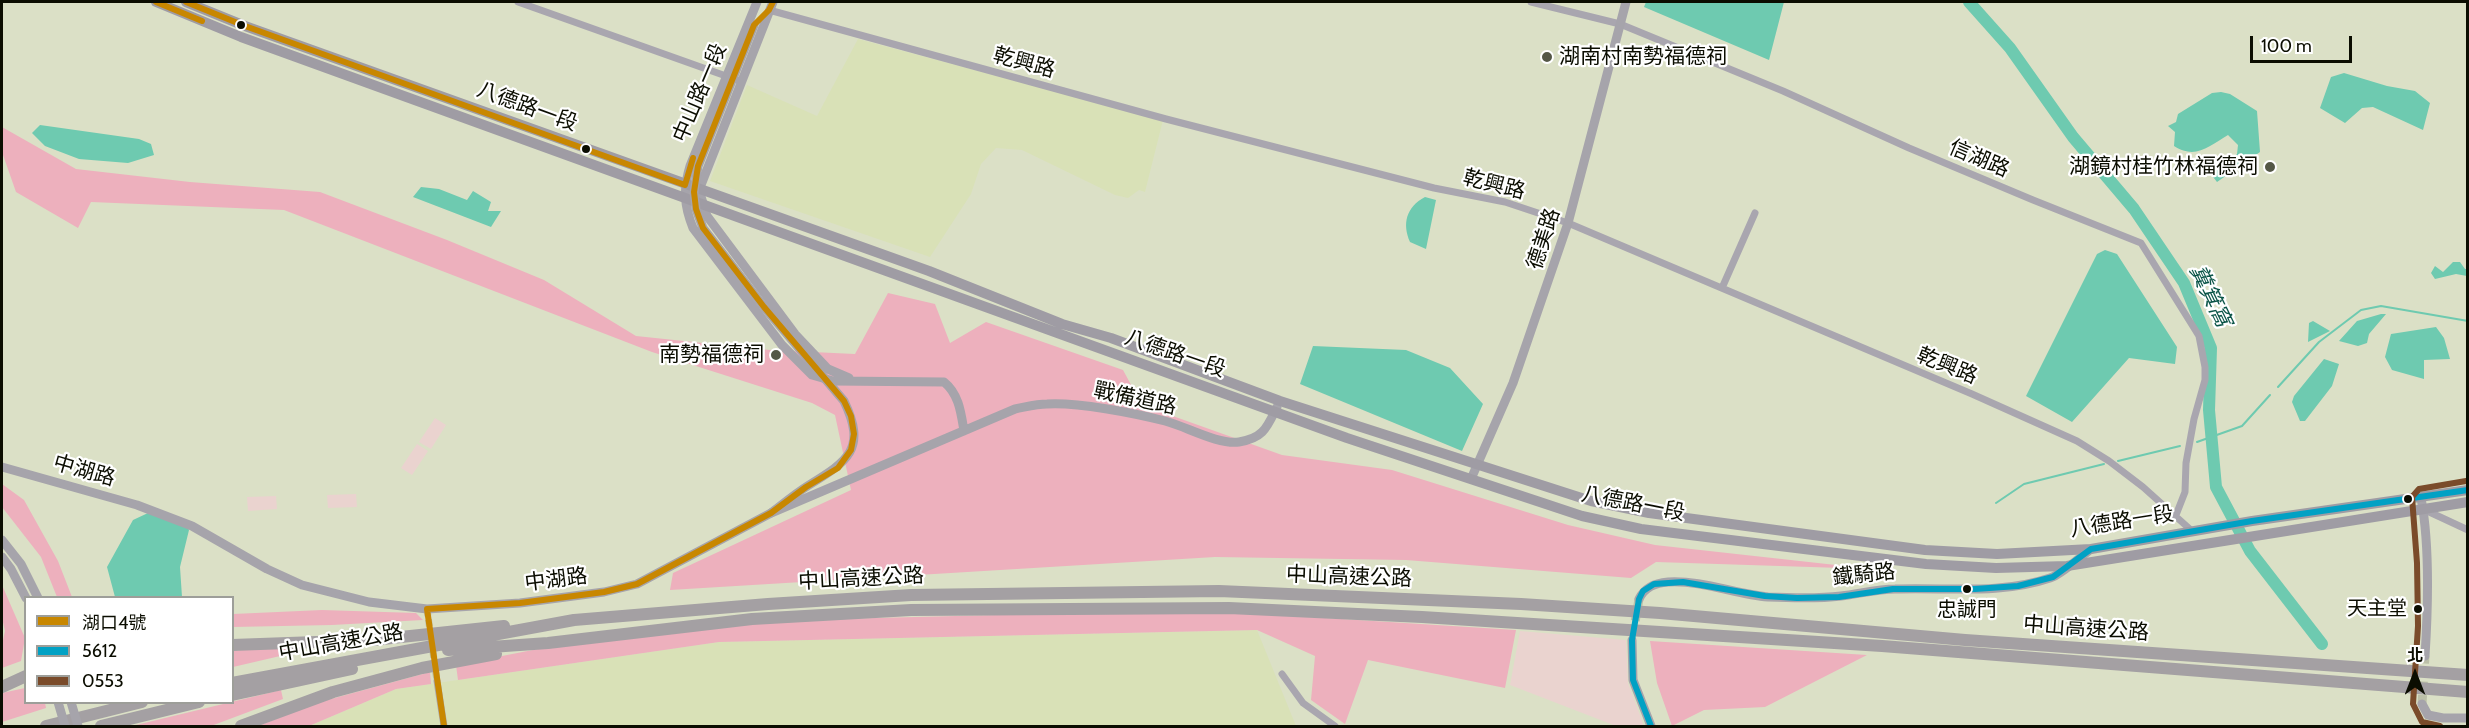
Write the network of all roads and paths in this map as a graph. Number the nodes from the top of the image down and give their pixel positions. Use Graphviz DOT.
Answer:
graph roads {
  1 [pos="156,2"];
  2 [pos="186,2"];
  3 [pos="518,2"];
  4 [pos="1531,2"];
  5 [pos="1626,2"];
  6 [pos="756,3"];
  7 [pos="771,6"];
  8 [pos="1620,24"];
  9 [pos="754,25"];
  10 [pos="728,76"];
  11 [pos="740,81"];
  12 [pos="505,120"];
  13 [pos="501,131"];
  14 [pos="685,185"];
  15 [pos="699,190"];
  16 [pos="684,197"];
  17 [pos="703,204"];
  18 [pos="1755,213"];
  19 [pos="1568,223"];
  20 [pos="1722,288"];
  21 [pos="857,380"];
  22 [pos="1278,405"];
  23 [pos="964,431"];
  24 [pos="1477,465"];
  25 [pos="2,467"];
  26 [pos="1471,479"];
  27 [pos="2468,490"];
  28 [pos="2468,502"];
  29 [pos="2422,504"];
  30 [pos="771,513"];
  31 [pos="2176,515"];
  32 [pos="2468,530"];
  33 [pos="2192,531"];
  34 [pos="2,540"];
  35 [pos="2091,549"];
  36 [pos="2,557"];
  37 [pos="2067,566"];
  38 [pos="25,596"];
  39 [pos="37,596"];
  40 [pos="1639,599"];
  41 [pos="574,620"];
  42 [pos="1632,640"];
  43 [pos="548,644"];
  44 [pos="234,645"];
  45 [pos="2425,656"];
  46 [pos="1282,674"];
  47 [pos="2468,675"];
  48 [pos="24,677"];
  49 [pos="437,681"];
  50 [pos="24,682"];
  51 [pos="234,683"];
  52 [pos="2,688"];
  53 [pos="2468,692"];
  54 [pos="234,695"];
  55 [pos="59,704"];
  56 [pos="72,704"];
  57 [pos="134,704"];
  58 [pos="191,704"];
  59 [pos="2422,704"];
  60 [pos="2468,718"];
  61 [pos="46,726"];
  62 [pos="65,726"];
  63 [pos="78,726"];
  64 [pos="101,726"];
  65 [pos="241,726"];
  66 [pos="444,726"];
  67 [pos="1335,726"];
  68 [pos="1651,726"];
  1 -- 13 [label="main road, 八德路一段"];
  2 -- 12 [label="main road, 八德路一段"];
  3 -- 10 [label="street"];
  4 -- 8 [label="street, 信湖路"];
  5 -- 8 [label="street, 德美路"];
  6 -- 9 [label="street"];
  6 -- 10 [label="street, 中山路一段"];
  7 -- 9 [label="street"];
  7 -- 11 [label="street, 中山路一段"];
  7 -- 19 [label="street, 乾興路"];
  8 -- 19 [label="street, 德美路"];
  8 -- 31 [label="street, 信湖路"];
  9 -- 30 [label="street, bridge"];
  10 -- 11 [label="street"];
  10 -- 14 [label="street, 中山路一段"];
  11 -- 15 [label="street, 中山路一段"];
  12 -- 13 [label="street"];
  12 -- 14 [label="main road, 八德路一段"];
  13 -- 16 [label="main road, 八德路一段"];
  14 -- 15 [label="main road, 八德路一段"];
  14 -- 16 [label="street, 中山路一段"];
  15 -- 17 [label="street"];
  15 -- 22 [label="main road, 八德路一段"];
  16 -- 17 [label="main road, 八德路一段"];
  16 -- 21 [label="street"];
  17 -- 21 [label="street"];
  17 -- 22 [label="main road, 八德路一段"];
  18 -- 20 [label="street"];
  19 -- 20 [label="street, 乾興路"];
  19 -- 24 [label="street, 德美路"];
  20 -- 31 [label="street, 乾興路"];
  21 -- 23 [label="street"];
  22 -- 23 [label="street, 戰備道路"];
  22 -- 24 [label="main road, 八德路一段"];
  22 -- 26 [label="main road, 八德路一段"];
  23 -- 30 [label="street, 中湖路"];
  24 -- 26 [label="street, 德美路"];
  24 -- 35 [label="main road, 八德路一段"];
  25 -- 30 [label="street, 中湖路"];
  26 -- 37 [label="main road, 八德路一段"];
  27 -- 29 [label="main road"];
  28 -- 29 [label="main road"];
  29 -- 32 [label="street"];
  29 -- 33 [label="main road, 八德路一段"];
  29 -- 37 [label="main road, 八德路一段"];
  29 -- 45 [label="street"];
  31 -- 33 [label="street, 乾興路"];
  33 -- 35 [label="main road, 八德路一段"];
  34 -- 39 [label="street"];
  35 -- 37 [label="street, 鐵騎路"];
  36 -- 38 [label="street"];
  37 -- 40 [label="street, 鐵騎路"];
  41 -- 44 [label="highway"];
  41 -- 47 [label="highway, 中山高速公路"];
  41 -- 51 [label="highway, 中山高速公路"];
  42 -- 68 [label="street"];
  43 -- 53 [label="highway, 中山高速公路"];
  43 -- 54 [label="highway, 中山高速公路"];
  43 -- 65 [label="highway"];
  46 -- 67 [label="street"];
  48 -- 52 [label="highway"];
  49 -- 66 [label="street"];
  50 -- 52 [label="highway"];
  55 -- 62 [label="street, bridge"];
  56 -- 63 [label="street, bridge"];
  57 -- 61 [label="highway"];
  58 -- 64 [label="highway"];
  59 -- 60 [label="street"];
}
